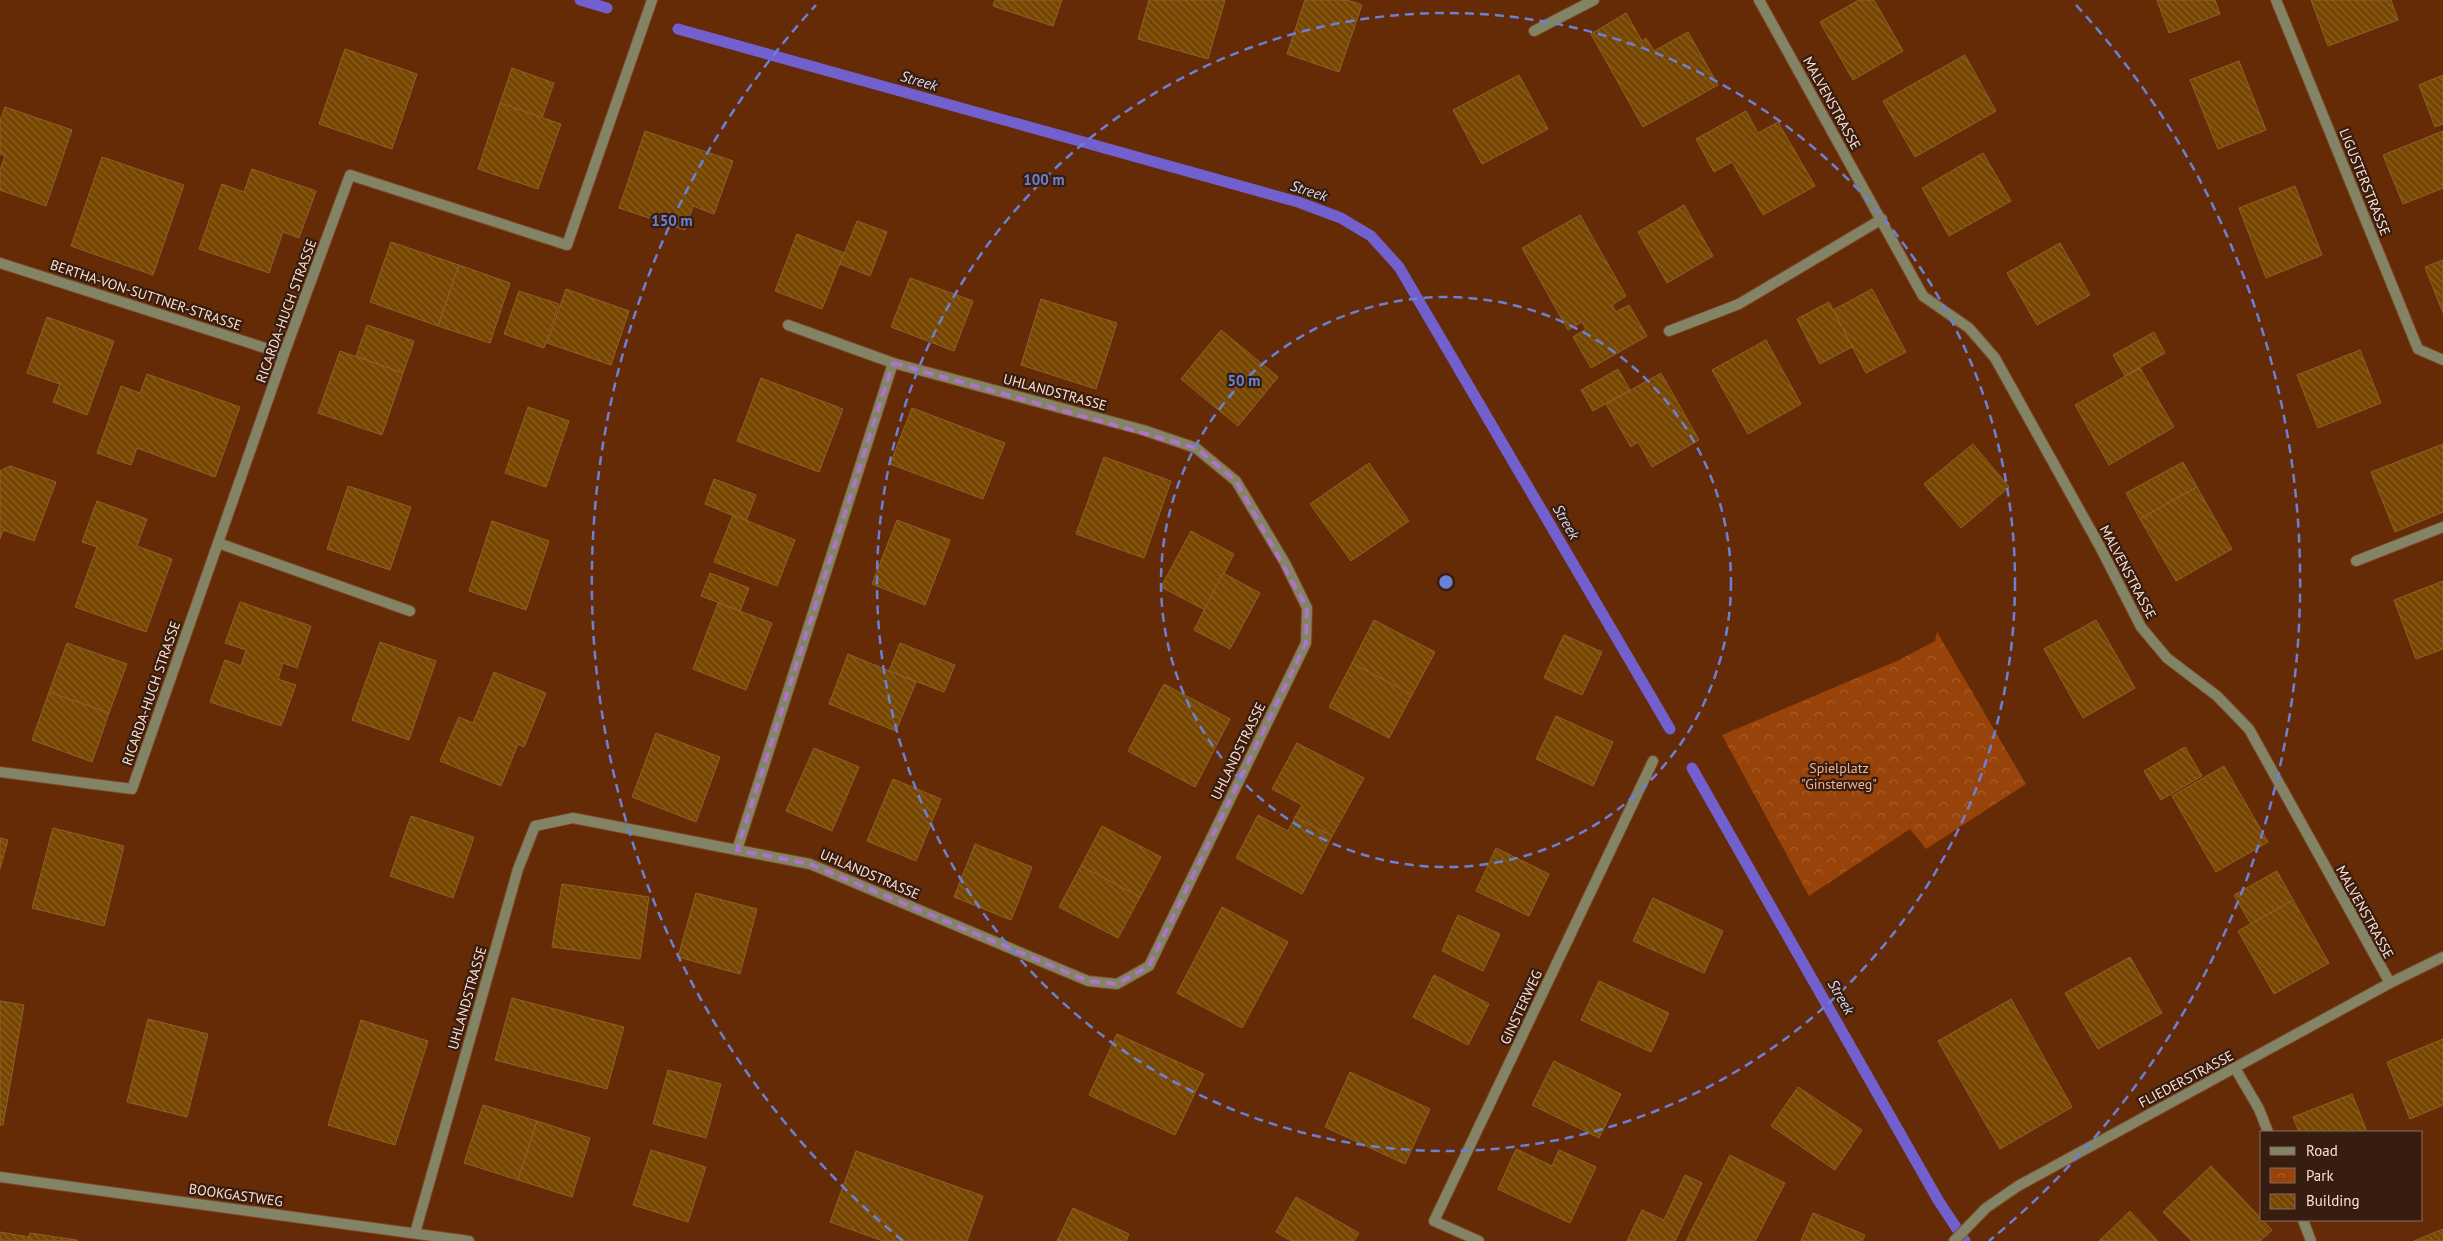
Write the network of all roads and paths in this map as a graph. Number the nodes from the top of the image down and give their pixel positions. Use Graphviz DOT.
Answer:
graph roads {
  1 [pos="652,0"];
  2 [pos="1594,0"];
  3 [pos="1759,0"];
  4 [pos="2276,0"];
  5 [pos="1534,32"];
  6 [pos="1882,219"];
  7 [pos="0,263"];
  8 [pos="788,325"];
  9 [pos="1668,331"];
  10 [pos="284,354"];
  11 [pos="2443,360"];
  12 [pos="893,363"];
  13 [pos="2443,528"];
  14 [pos="218,543"];
  15 [pos="2356,561"];
  16 [pos="410,611"];
  17 [pos="1653,761"];
  18 [pos="0,772"];
  19 [pos="737,850"];
  20 [pos="2443,957"];
  21 [pos="2390,984"];
  22 [pos="2235,1068"];
  23 [pos="2268,1131"];
  24 [pos="0,1177"];
  25 [pos="2303,1221"];
  26 [pos="415,1234"];
  27 [pos="469,1241"];
  28 [pos="1480,1241"];
  29 [pos="1954,1241"];
  30 [pos="2311,1241"];
  1 -- 10 [label="street, RICARDA-HUCH STRASSE"];
  2 -- 5 [label="street"];
  3 -- 6 [label="street, MALVENSTRASSE"];
  4 -- 11 [label="street, LIGUSTERSTRASSE"];
  6 -- 9 [label="street"];
  6 -- 21 [label="street, MALVENSTRASSE"];
  7 -- 10 [label="street, BERTHA-VON-SUTTNER-STRASSE"];
  8 -- 12 [label="street, UHLANDSTRASSE"];
  10 -- 14 [label="street, RICARDA-HUCH STRASSE"];
  12 -- 19 [label="street"];
  12 -- 19 [label="street, UHLANDSTRASSE"];
  13 -- 15 [label="street"];
  14 -- 16 [label="street"];
  14 -- 18 [label="street, RICARDA-HUCH STRASSE"];
  17 -- 28 [label="street, GINSTERWEG"];
  19 -- 26 [label="street, UHLANDSTRASSE"];
  20 -- 21 [label="street, FLIEDERSTRASSE"];
  21 -- 22 [label="street, FLIEDERSTRASSE"];
  22 -- 23 [label="street"];
  22 -- 29 [label="street, FLIEDERSTRASSE"];
  24 -- 26 [label="street, BOOKGASTWEG"];
  25 -- 30 [label="street"];
  26 -- 27 [label="street, BOOKGASTWEG"];
}
